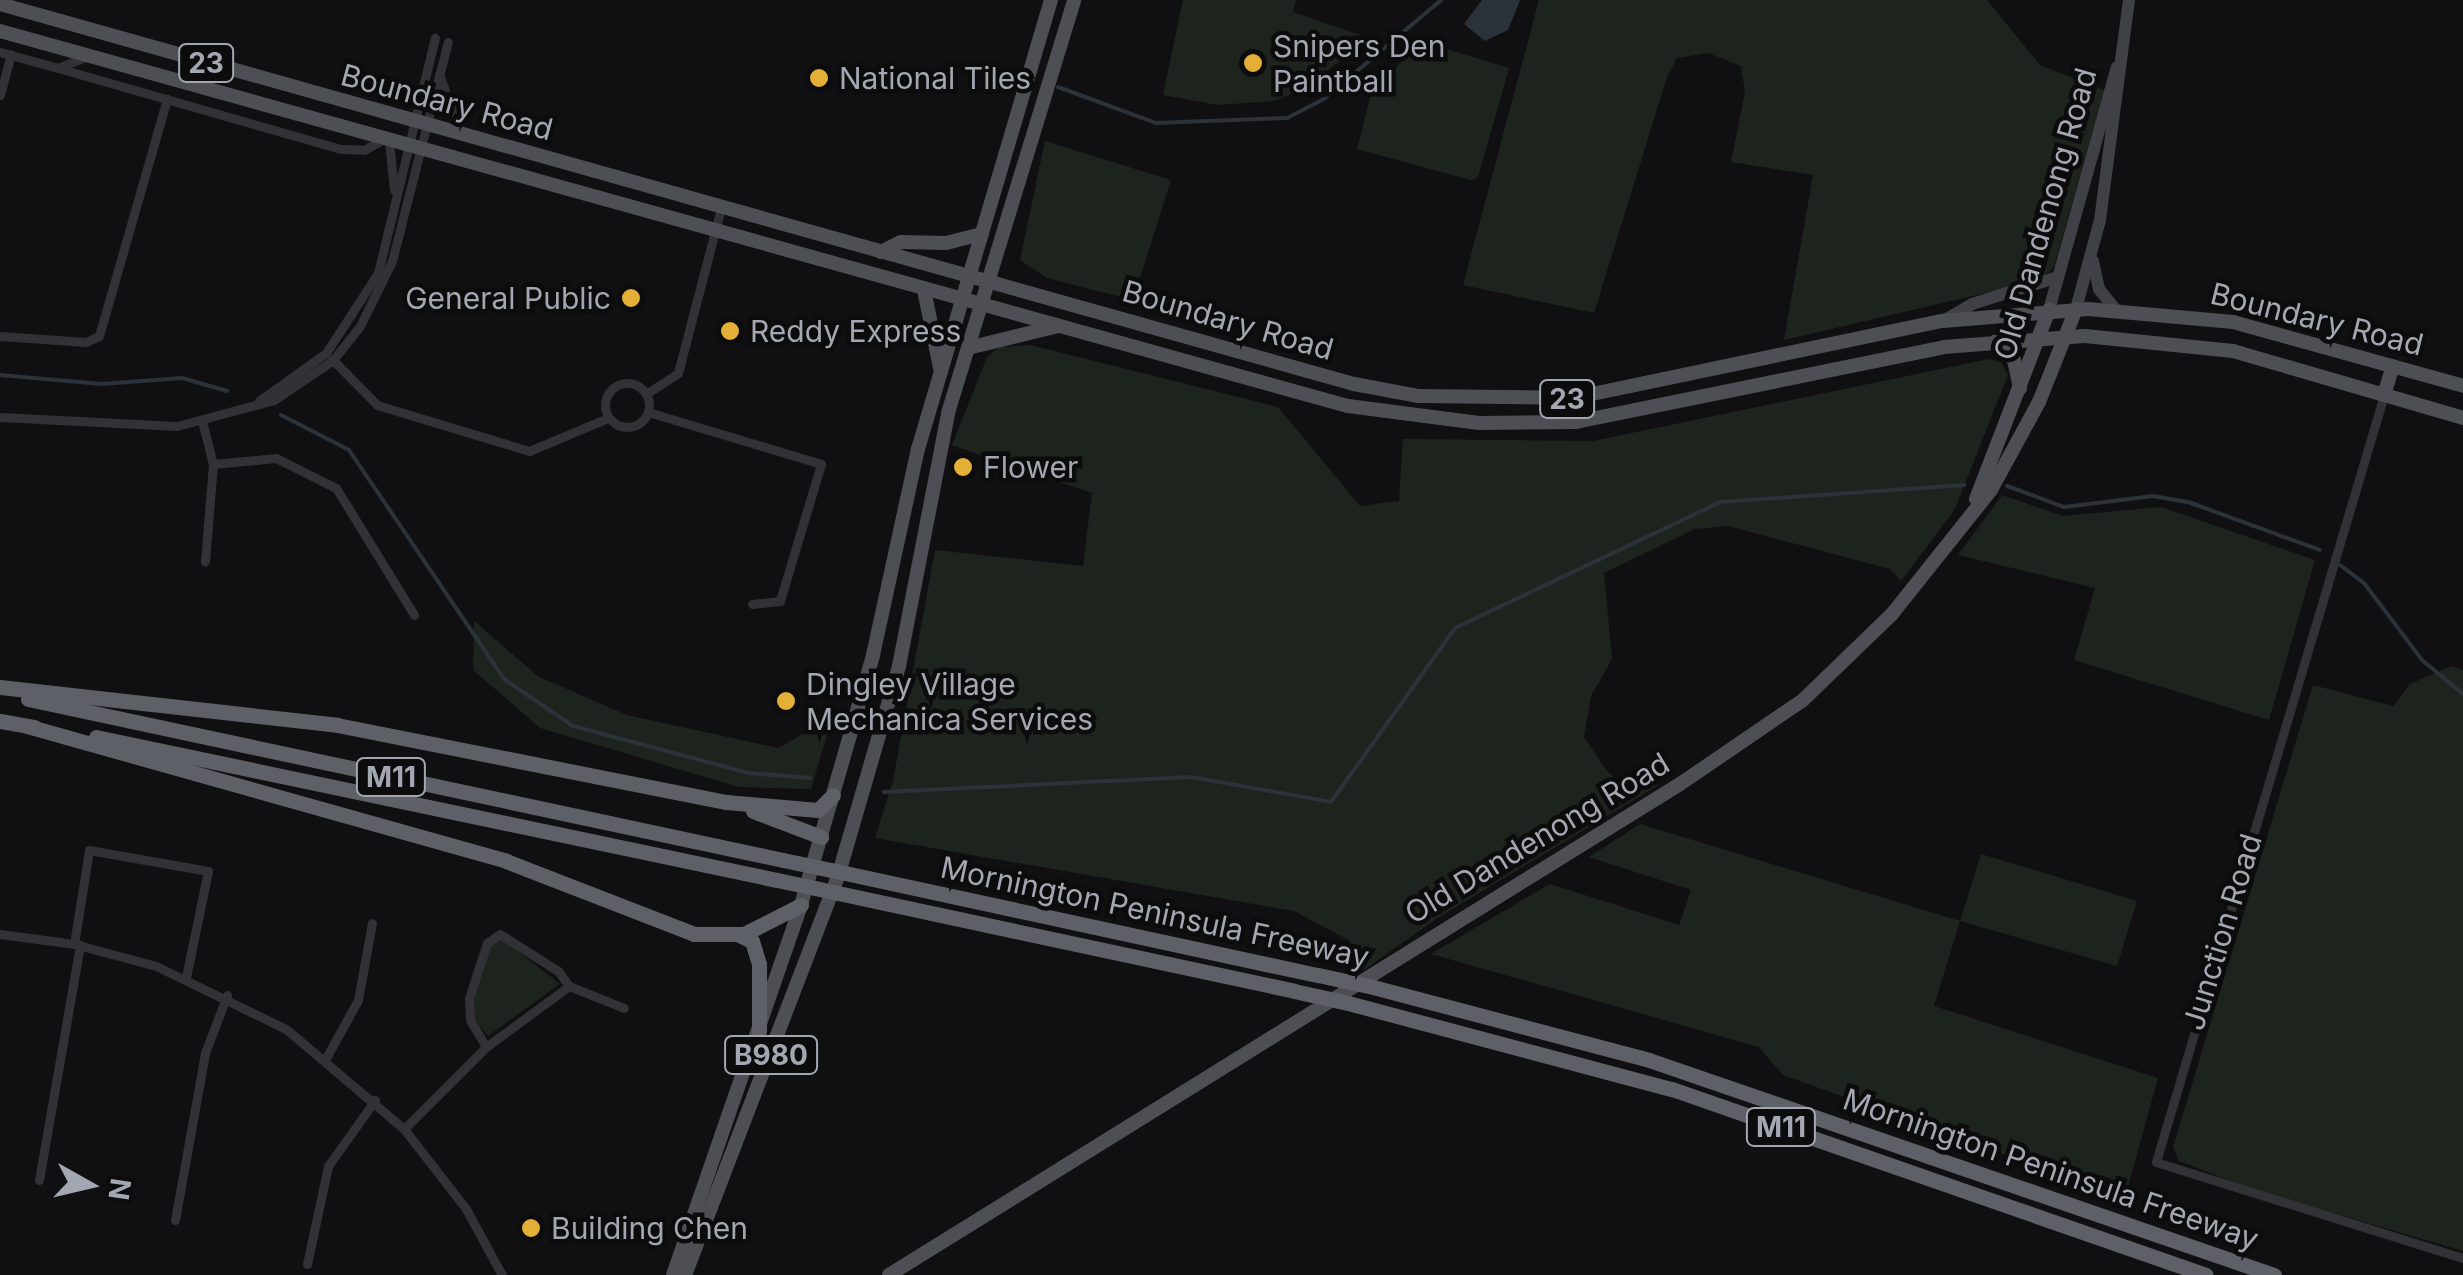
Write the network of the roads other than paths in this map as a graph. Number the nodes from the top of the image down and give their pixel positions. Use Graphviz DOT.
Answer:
graph roads {
  1 [pos="1051,0"];
  2 [pos="1074,0"];
  3 [pos="2130,0"];
  4 [pos="0,4"];
  5 [pos="0,31"];
  6 [pos="2127,31"];
  7 [pos="435,38"];
  8 [pos="448,42"];
  9 [pos="5,53"];
  10 [pos="90,55"];
  11 [pos="58,68"];
  12 [pos="438,72"];
  13 [pos="0,95"];
  14 [pos="167,99"];
  15 [pos="418,122"];
  16 [pos="461,134"];
  17 [pos="387,140"];
  18 [pos="414,147"];
  19 [pos="393,197"];
  20 [pos="727,209"];
  21 [pos="718,232"];
  22 [pos="982,234"];
  23 [pos="758,244"];
  24 [pos="881,252"];
  25 [pos="2092,253"];
  26 [pos="970,276"];
  27 [pos="2058,278"];
  28 [pos="988,282"];
  29 [pos="924,290"];
  30 [pos="963,300"];
  31 [pos="981,305"];
  32 [pos="2076,309"];
  33 [pos="2049,310"];
  34 [pos="2116,310"];
  35 [pos="1943,320"];
  36 [pos="1059,326"];
  37 [pos="0,336"];
  38 [pos="2040,336"];
  39 [pos="2066,336"];
  40 [pos="952,339"];
  41 [pos="1996,341"];
  42 [pos="969,346"];
  43 [pos="330,357"];
  44 [pos="2394,366"];
  45 [pos="941,374"];
  46 [pos="2463,386"];
  47 [pos="646,394"];
  48 [pos="2020,394"];
  49 [pos="2384,396"];
  50 [pos="648,412"];
  51 [pos="0,417"];
  52 [pos="608,418"];
  53 [pos="2463,418"];
  54 [pos="202,421"];
  55 [pos="213,464"];
  56 [pos="1966,522"];
  57 [pos="205,562"];
  58 [pos="752,604"];
  59 [pos="414,614"];
  60 [pos="0,690"];
  61 [pos="0,721"];
  62 [pos="27,726"];
  63 [pos="833,795"];
  64 [pos="726,802"];
  65 [pos="820,837"];
  66 [pos="841,874"];
  67 [pos="800,905"];
  68 [pos="372,922"];
  69 [pos="0,934"];
  70 [pos="740,935"];
  71 [pos="77,944"];
  72 [pos="186,977"];
  73 [pos="569,986"];
  74 [pos="226,996"];
  75 [pos="624,1008"];
  76 [pos="759,1030"];
  77 [pos="486,1047"];
  78 [pos="326,1058"];
  79 [pos="376,1100"];
  80 [pos="404,1129"];
  81 [pos="39,1180"];
  82 [pos="176,1220"];
  83 [pos="2463,1258"];
  84 [pos="308,1264"];
  85 [pos="501,1272"];
  86 [pos="489,1275"];
  87 [pos="673,1275"];
  88 [pos="686,1275"];
  89 [pos="889,1275"];
  90 [pos="2206,1275"];
  91 [pos="2274,1275"];
  1 -- 22 [label="main road"];
  2 -- 28 [label="main road"];
  3 -- 6 [label="main road, Old Dandenong Road"];
  4 -- 15 [label="main road, Boundary Road / 23"];
  5 -- 10 [label="main road, Boundary Road / 23"];
  6 -- 25 [label="main road, Old Dandenong Road"];
  6 -- 27 [label="main road, Old Dandenong Road"];
  7 -- 15 [label="street"];
  8 -- 12 [label="street"];
  9 -- 11 [label="street"];
  9 -- 13 [label="street"];
  10 -- 11 [label="street"];
  10 -- 17 [label="main road, Boundary Road / 23"];
  11 -- 14 [label="street"];
  12 -- 15 [label="street"];
  12 -- 16 [label="street"];
  14 -- 17 [label="street"];
  14 -- 37 [label="street"];
  15 -- 16 [label="main road, Boundary Road / 23"];
  15 -- 18 [label="street"];
  16 -- 20 [label="main road, Boundary Road / 23"];
  17 -- 18 [label="main road, Boundary Road / 23"];
  17 -- 19 [label="street"];
  18 -- 19 [label="street"];
  18 -- 21 [label="main road, Boundary Road / 23"];
  18 -- 43 [label="street"];
  19 -- 43 [label="street"];
  20 -- 21 [label="street"];
  20 -- 23 [label="main road"];
  20 -- 24 [label="main road, Boundary Road / 23"];
  21 -- 23 [label="main road, Boundary Road / 23"];
  21 -- 47 [label="street"];
  22 -- 24 [label="main road"];
  22 -- 26 [label="main road"];
  23 -- 29 [label="main road, Boundary Road / 23"];
  24 -- 26 [label="main road, Boundary Road / 23"];
  25 -- 32 [label="main road, Old Dandenong Road"];
  25 -- 34 [label="main road"];
  26 -- 28 [label="main road, Boundary Road / 23"];
  26 -- 30 [label="main road, B980"];
  27 -- 33 [label="main road, Old Dandenong Road"];
  27 -- 35 [label="main road"];
  28 -- 31 [label="main road, B980"];
  28 -- 35 [label="main road, Boundary Road / 23"];
  29 -- 30 [label="main road, Boundary Road / 23"];
  29 -- 45 [label="main road"];
  30 -- 31 [label="main road, Boundary Road / 23"];
  30 -- 40 [label="main road, B980"];
  31 -- 36 [label="main road, Boundary Road / 23"];
  31 -- 42 [label="main road, B980"];
  32 -- 33 [label="main road, Boundary Road / 23"];
  32 -- 34 [label="main road, Boundary Road / 23"];
  32 -- 39 [label="main road, Old Dandenong Road"];
  33 -- 35 [label="main road, Boundary Road / 23"];
  33 -- 38 [label="main road, Old Dandenong Road"];
  34 -- 44 [label="main road, Boundary Road / 23"];
  36 -- 41 [label="main road, Boundary Road / 23"];
  36 -- 42 [label="main road"];
  38 -- 39 [label="main road, Boundary Road / 23"];
  38 -- 41 [label="main road, Boundary Road / 23"];
  38 -- 48 [label="main road, Old Dandenong Road"];
  39 -- 49 [label="main road, Boundary Road / 23"];
  39 -- 56 [label="main road, Old Dandenong Road"];
  40 -- 42 [label="main road"];
  40 -- 45 [label="main road, B980"];
  41 -- 48 [label="main road"];
  42 -- 66 [label="main road, B980"];
  43 -- 52 [label="street"];
  43 -- 54 [label="street"];
  44 -- 46 [label="main road, Boundary Road / 23"];
  44 -- 49 [label="main road"];
  45 -- 63 [label="main road, B980"];
  47 -- 50 [label="street"];
  47 -- 52 [label="street"];
  48 -- 56 [label="main road, Old Dandenong Road"];
  49 -- 53 [label="main road, Boundary Road / 23"];
  49 -- 83 [label="street, Junction Road"];
  50 -- 52 [label="street"];
  50 -- 58 [label="street"];
  51 -- 54 [label="street"];
  54 -- 55 [label="street"];
  55 -- 57 [label="street"];
  55 -- 59 [label="street"];
  56 -- 89 [label="main road, Old Dandenong Road"];
  60 -- 64 [label="highway"];
  60 -- 66 [label="highway, Mornington Peninsula Freeway / M11, bridge"];
  61 -- 62 [label="highway, Mornington Peninsula Freeway / M11"];
  62 -- 70 [label="highway"];
  62 -- 90 [label="highway, Mornington Peninsula Freeway / M11, bridge"];
  63 -- 64 [label="highway"];
  63 -- 65 [label="main road, B980"];
  64 -- 65 [label="highway"];
  65 -- 66 [label="main road"];
  65 -- 67 [label="main road, B980"];
  66 -- 67 [label="main road"];
  66 -- 88 [label="main road, B980"];
  66 -- 91 [label="highway, Mornington Peninsula Freeway / M11, bridge"];
  67 -- 70 [label="highway"];
  67 -- 76 [label="main road, B980"];
  68 -- 78 [label="street"];
  69 -- 71 [label="street"];
  70 -- 76 [label="highway"];
  71 -- 72 [label="street"];
  71 -- 72 [label="street"];
  71 -- 81 [label="street"];
  72 -- 74 [label="street"];
  73 -- 75 [label="street"];
  73 -- 77 [label="street"];
  73 -- 77 [label="street"];
  74 -- 78 [label="street"];
  74 -- 82 [label="street"];
  76 -- 87 [label="main road, B980"];
  77 -- 80 [label="street"];
  78 -- 79 [label="street"];
  79 -- 80 [label="street"];
  79 -- 84 [label="street"];
  80 -- 85 [label="street"];
  85 -- 86 [label="street"];
}
